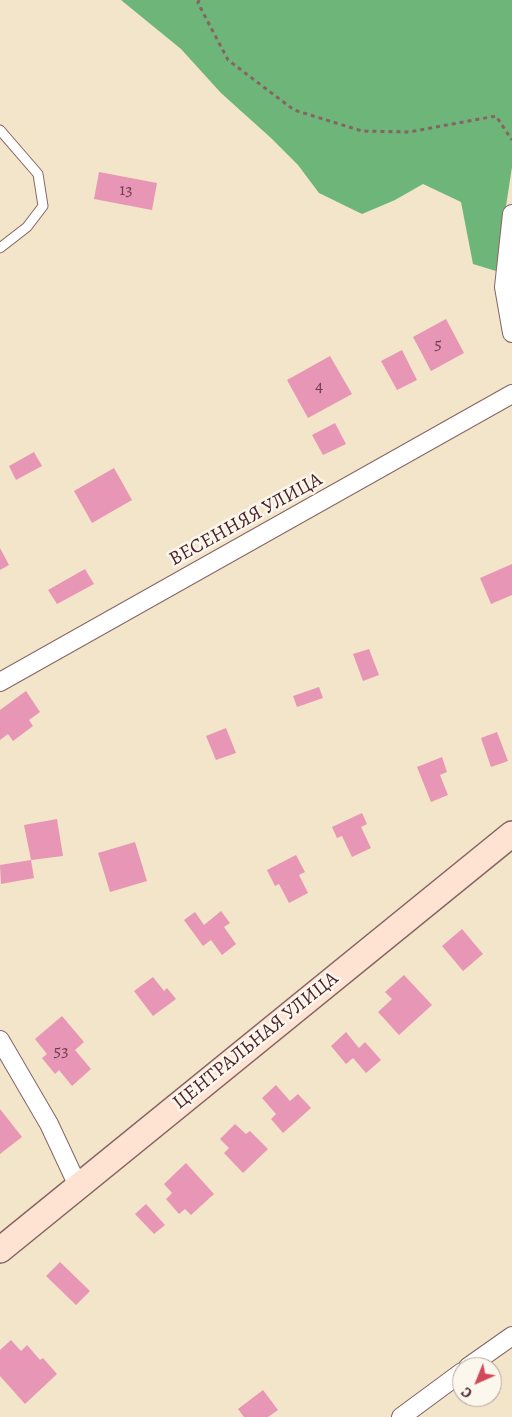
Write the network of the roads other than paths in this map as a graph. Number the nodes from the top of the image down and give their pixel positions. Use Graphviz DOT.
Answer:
graph roads {
  1 [pos="0,130"];
  2 [pos="512,214"];
  3 [pos="0,248"];
  4 [pos="512,333"];
  5 [pos="512,394"];
  6 [pos="0,682"];
  7 [pos="512,834"];
  8 [pos="0,1040"];
  9 [pos="78,1186"];
  10 [pos="0,1250"];
  11 [pos="512,1336"];
  12 [pos="482,1357"];
  13 [pos="452,1379"];
  14 [pos="401,1417"];
  1 -- 3 [label="lane"];
  2 -- 4 [label="street"];
  5 -- 6 [label="street, ВЕСЕННЯЯ УЛИЦА"];
  7 -- 9 [label="main road, ЦЕНТРАЛЬНАЯ УЛИЦА"];
  8 -- 9 [label="street"];
  9 -- 10 [label="main road, ЦЕНТРАЛЬНАЯ УЛИЦА"];
  11 -- 12 [label="street"];
  13 -- 14 [label="street"];
}
